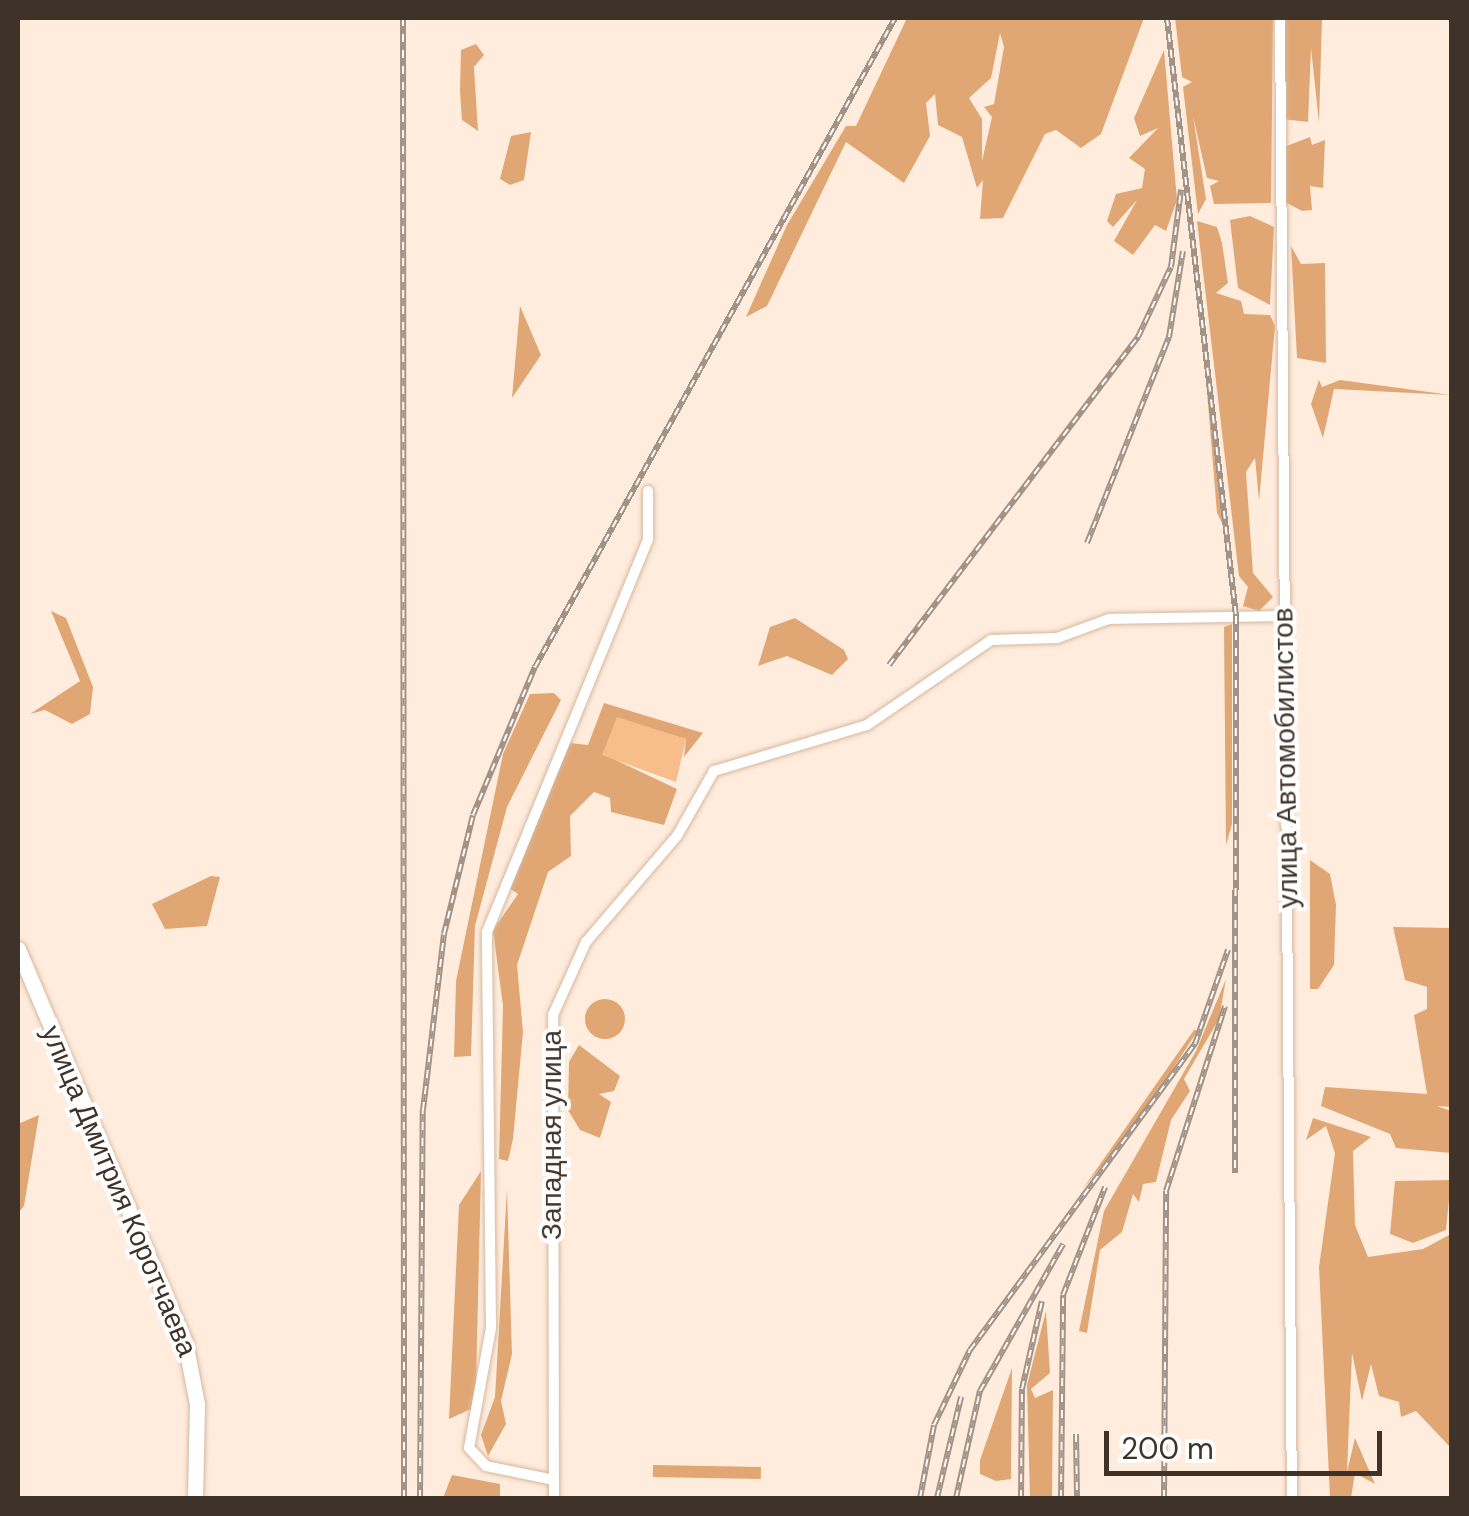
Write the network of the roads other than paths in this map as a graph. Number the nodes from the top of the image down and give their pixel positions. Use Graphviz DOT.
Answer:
graph roads {
  1 [pos="1280,18"];
  2 [pos="648,491"];
  3 [pos="1283,616"];
  4 [pos="18,949"];
  5 [pos="554,1480"];
  6 [pos="195,1498"];
  7 [pos="554,1498"];
  8 [pos="1292,1498"];
  1 -- 3 [label="street, улица Автомобилистов"];
  2 -- 5 [label="street"];
  3 -- 5 [label="street, Западная улица"];
  3 -- 8 [label="street, улица Автомобилистов"];
  4 -- 6 [label="street, улица Дмитрия Коротчаева"];
  5 -- 7 [label="street, Западная улица"];
}
